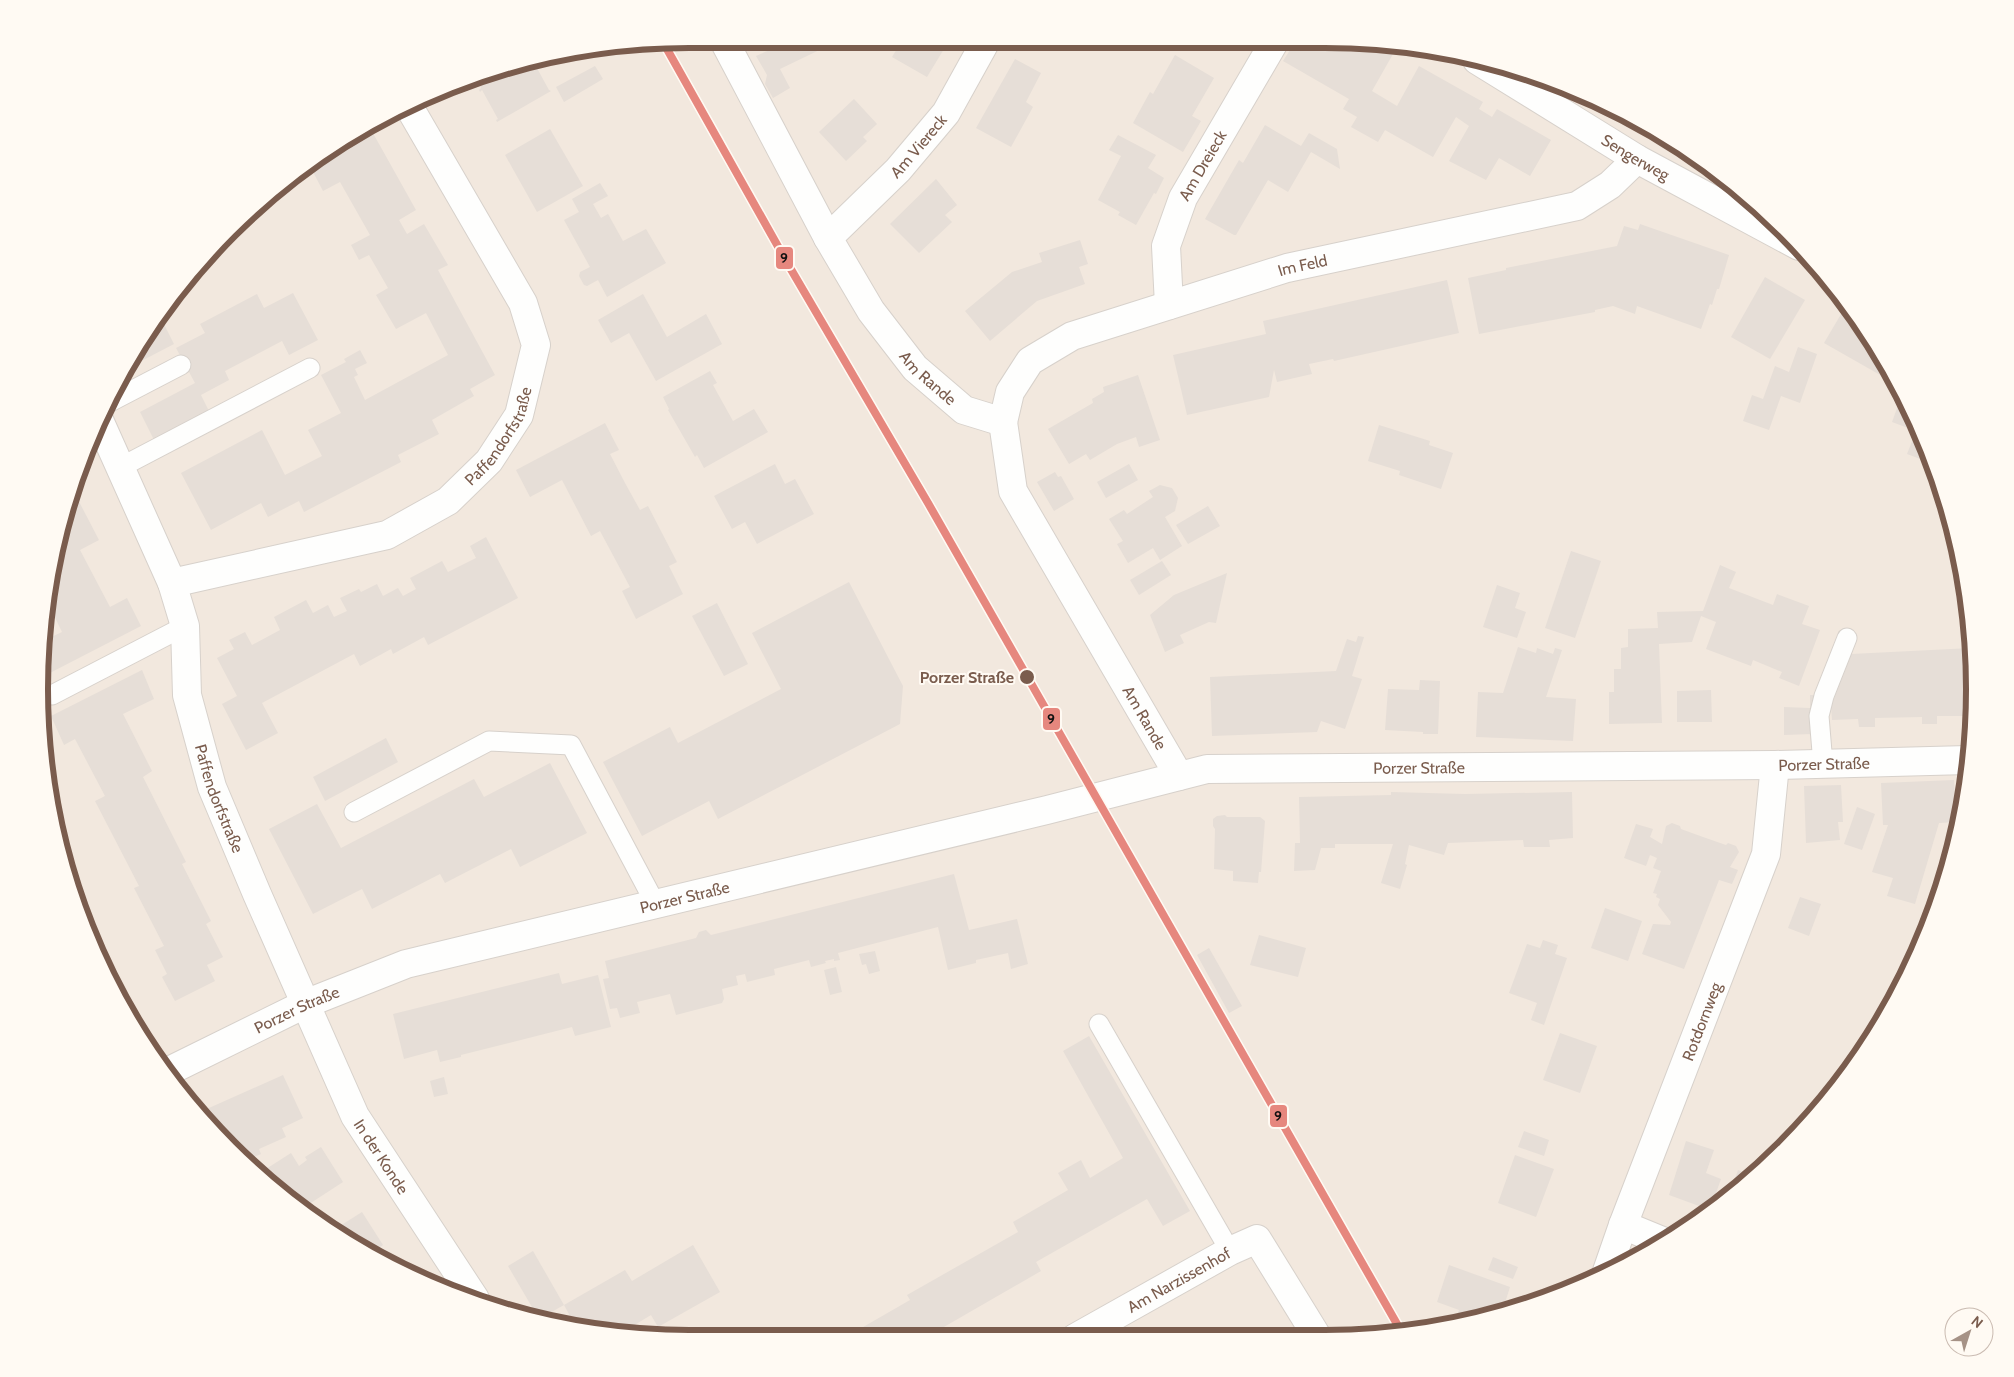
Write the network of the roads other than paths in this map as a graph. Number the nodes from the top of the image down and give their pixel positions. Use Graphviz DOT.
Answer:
graph roads {
  1 [pos="728,48"];
  2 [pos="982,48"];
  3 [pos="1271,48"];
  4 [pos="1493,70"];
  5 [pos="411,111"];
  6 [pos="1638,158"];
  7 [pos="1780,236"];
  8 [pos="828,238"];
  9 [pos="1169,305"];
  10 [pos="181,365"];
  11 [pos="310,368"];
  12 [pos="118,398"];
  13 [pos="1003,422"];
  14 [pos="103,428"];
  15 [pos="121,467"];
  16 [pos="172,583"];
  17 [pos="184,626"];
  18 [pos="1848,638"];
  19 [pos="52,695"];
  20 [pos="1962,760"];
  21 [pos="1823,764"];
  22 [pos="1775,765"];
  23 [pos="1179,776"];
  24 [pos="354,812"];
  25 [pos="654,903"];
  26 [pos="305,1004"];
  27 [pos="1099,1024"];
  28 [pos="173,1069"];
  29 [pos="1623,1225"];
  30 [pos="1655,1238"];
  31 [pos="1230,1251"];
  32 [pos="1610,1262"];
  33 [pos="469,1290"];
  34 [pos="1088,1330"];
  35 [pos="1313,1330"];
  1 -- 8 [label="street, Am Rande"];
  2 -- 8 [label="street, Am Viereck"];
  3 -- 9 [label="street, Am Dreieck"];
  4 -- 6 [label="street, Sengerweg"];
  5 -- 16 [label="street, Paffendorfstraße"];
  6 -- 7 [label="street, Sengerweg"];
  6 -- 9 [label="street, Im Feld"];
  8 -- 13 [label="street, Am Rande"];
  9 -- 13 [label="street, Im Feld"];
  10 -- 12 [label="lane"];
  11 -- 15 [label="lane"];
  13 -- 23 [label="street, Am Rande"];
  14 -- 15 [label="street, Paffendorfstraße"];
  15 -- 16 [label="street, Paffendorfstraße"];
  16 -- 17 [label="street, Paffendorfstraße"];
  17 -- 19 [label="lane"];
  17 -- 26 [label="street, Paffendorfstraße"];
  18 -- 21 [label="lane"];
  20 -- 21 [label="street, Porzer Straße"];
  21 -- 22 [label="street, Porzer Straße"];
  22 -- 23 [label="street, Porzer Straße"];
  22 -- 29 [label="street, Rotdornweg"];
  23 -- 25 [label="street, Porzer Straße"];
  24 -- 25 [label="lane"];
  25 -- 26 [label="street, Porzer Straße"];
  26 -- 28 [label="street, Porzer Straße"];
  26 -- 33 [label="street, In der Konde"];
  27 -- 31 [label="lane"];
  29 -- 30 [label="street"];
  29 -- 32 [label="street, Rotdornweg"];
  31 -- 34 [label="street, Am Narzissenhof"];
  31 -- 35 [label="street, Am Narzissenhof"];
}
